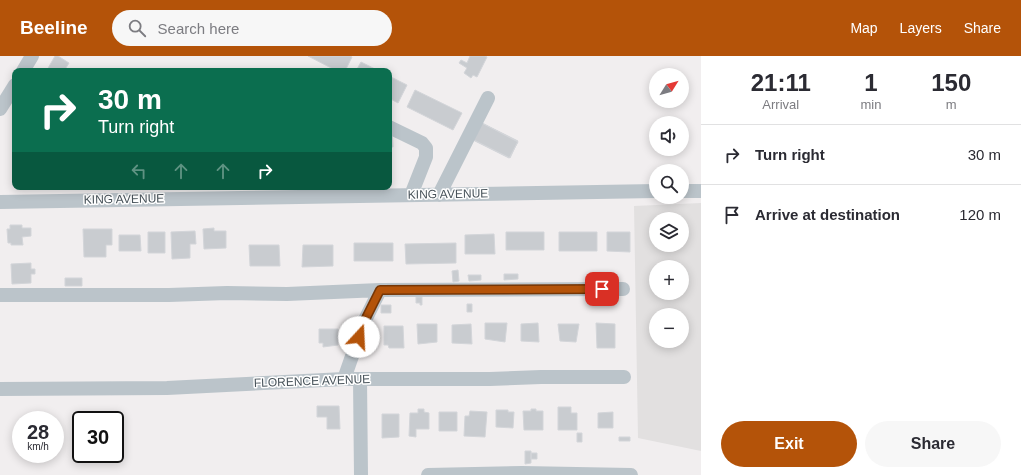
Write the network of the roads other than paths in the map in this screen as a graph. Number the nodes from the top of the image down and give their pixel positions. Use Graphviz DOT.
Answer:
graph roads {
  1 [pos="32,56"];
  2 [pos="26,68"];
  3 [pos="12,90"];
  4 [pos="488,98"];
  5 [pos="0,109"];
  6 [pos="392,129"];
  7 [pos="649,191"];
  8 [pos="689,191"];
  9 [pos="701,191"];
  10 [pos="268,192"];
  11 [pos="411,195"];
  12 [pos="439,195"];
  13 [pos="0,202"];
  14 [pos="380,290"];
  15 [pos="623,290"];
  16 [pos="0,296"];
  17 [pos="624,377"];
  18 [pos="344,379"];
  19 [pos="360,379"];
  20 [pos="0,389"];
  21 [pos="360,475"];
  22 [pos="428,475"];
  23 [pos="631,475"];
  1 -- 2 [label="street"];
  3 -- 5 [label="street"];
  4 -- 12 [label="street"];
  6 -- 11 [label="street"];
  7 -- 12 [label="street, KING AVENUE"];
  8 -- 9 [label="street"];
  10 -- 11 [label="street, KING AVENUE"];
  10 -- 13 [label="street, KING AVENUE"];
  11 -- 12 [label="street, KING AVENUE"];
  14 -- 15 [label="street"];
  14 -- 16 [label="street"];
  14 -- 18 [label="street"];
  17 -- 19 [label="street, FLORENCE AVENUE"];
  18 -- 19 [label="street, FLORENCE AVENUE"];
  18 -- 20 [label="street, FLORENCE AVENUE"];
  19 -- 21 [label="street"];
  22 -- 23 [label="street"];
}
